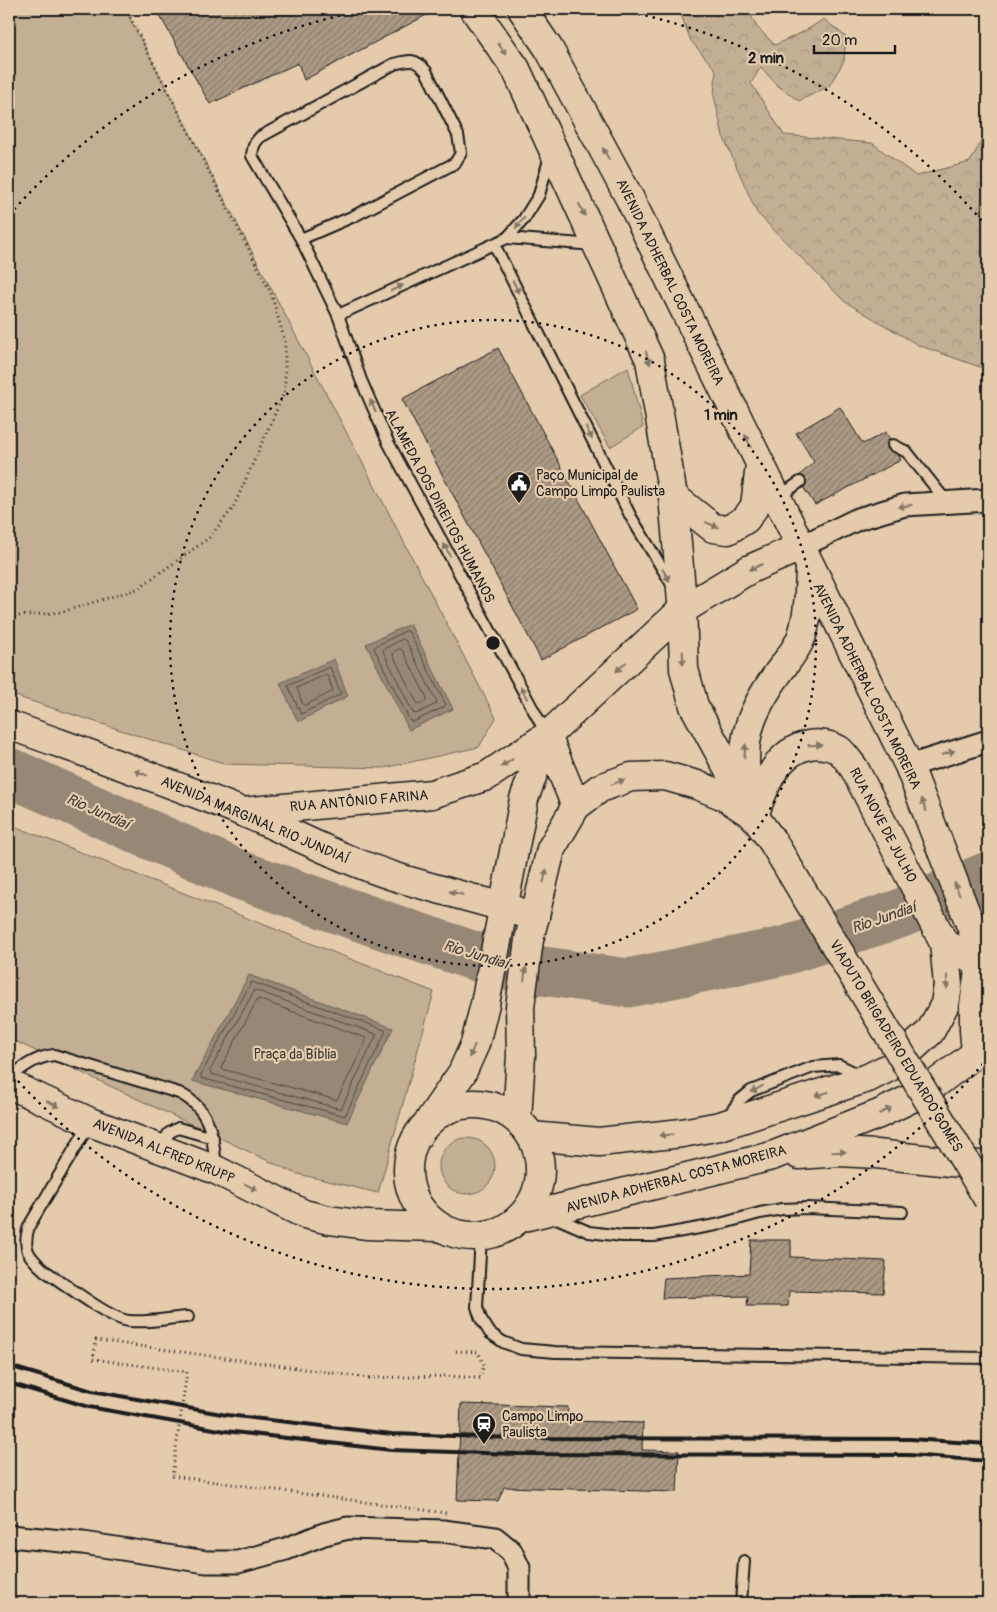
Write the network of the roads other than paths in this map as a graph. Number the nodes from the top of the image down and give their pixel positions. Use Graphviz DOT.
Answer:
graph roads {
  1 [pos="474,9"];
  2 [pos="522,9"];
  3 [pos="552,147"];
  4 [pos="508,238"];
  5 [pos="301,239"];
  6 [pos="494,244"];
  7 [pos="598,246"];
  8 [pos="338,315"];
  9 [pos="893,446"];
  10 [pos="760,465"];
  11 [pos="800,482"];
  12 [pos="673,496"];
  13 [pos="776,498"];
  14 [pos="988,500"];
  15 [pos="947,502"];
  16 [pos="805,557"];
  17 [pos="682,606"];
  18 [pos="9,725"];
  19 [pos="547,736"];
  20 [pos="988,741"];
  21 [pos="909,766"];
  22 [pos="576,806"];
  23 [pos="242,812"];
  24 [pos="754,816"];
  25 [pos="502,911"];
  26 [pos="532,929"];
  27 [pos="942,939"];
  28 [pos="984,964"];
  29 [pos="984,1055"];
  30 [pos="9,1078"];
  31 [pos="9,1084"];
  32 [pos="90,1122"];
  33 [pos="428,1122"];
  34 [pos="524,1128"];
  35 [pos="213,1138"];
  36 [pos="159,1148"];
  37 [pos="772,1156"];
  38 [pos="988,1166"];
  39 [pos="216,1170"];
  40 [pos="988,1199"];
  41 [pos="902,1212"];
  42 [pos="532,1215"];
  43 [pos="438,1227"];
  44 [pos="480,1237"];
  45 [pos="188,1316"];
  46 [pos="988,1358"];
  47 [pos="9,1536"];
  48 [pos="744,1561"];
  49 [pos="519,1603"];
  50 [pos="741,1603"];
  1 -- 3 [label="main road, one-way"];
  10 -- 2 [label="main road, AVENIDA ADHERBAL COSTA MOREIRA, one-way"];
  3 -- 4 [label="lane, one-way"];
  3 -- 7 [label="main road, one-way"];
  4 -- 6 [label="lane"];
  4 -- 7 [label="lane"];
  5 -- 5 [label="lane, ALAMEDA DOS DIREITOS HUMANOS"];
  5 -- 8 [label="lane, ALAMEDA DOS DIREITOS HUMANOS"];
  8 -- 6 [label="lane, one-way"];
  6 -- 17 [label="lane, one-way"];
  7 -- 12 [label="main road, one-way"];
  19 -- 8 [label="lane, ALAMEDA DOS DIREITOS HUMANOS, one-way"];
  9 -- 15 [label="lane"];
  12 -- 10 [label="main road, one-way"];
  10 -- 13 [label="main road, AVENIDA ADHERBAL COSTA MOREIRA"];
  11 -- 13 [label="lane"];
  12 -- 17 [label="main road"];
  13 -- 16 [label="main road, AVENIDA ADHERBAL COSTA MOREIRA"];
  14 -- 15 [label="street"];
  15 -- 16 [label="street, one-way"];
  16 -- 17 [label="main road, RUA ANTÔNIO FARINA, one-way"];
  16 -- 21 [label="main road, AVENIDA ADHERBAL COSTA MOREIRA"];
  24 -- 16 [label="main road, one-way"];
  17 -- 19 [label="main road, RUA ANTÔNIO FARINA, one-way"];
  17 -- 24 [label="main road, one-way"];
  23 -- 18 [label="main road, AVENIDA MARGINAL RIO JUNDIAÍ, one-way"];
  19 -- 22 [label="main road"];
  19 -- 23 [label="main road, RUA ANTÔNIO FARINA, one-way"];
  19 -- 25 [label="main road"];
  21 -- 20 [label="street, one-way"];
  28 -- 21 [label="main road, AVENIDA ADHERBAL COSTA MOREIRA, one-way"];
  22 -- 24 [label="main road, one-way"];
  26 -- 22 [label="main road, one-way"];
  25 -- 23 [label="main road, AVENIDA MARGINAL RIO JUNDIAÍ, one-way"];
  24 -- 27 [label="main road, RUA NOVE DE JULHO, one-way"];
  24 -- 40 [label="main road, VIADUTO BRIGADEIRO EDUARDO GOMES, bridge"];
  25 -- 26 [label="main road, AVENIDA MARGINAL RIO JUNDIAÍ"];
  25 -- 33 [label="main road, one-way"];
  34 -- 26 [label="main road, one-way"];
  27 -- 28 [label="main road"];
  27 -- 34 [label="main road, one-way"];
  28 -- 29 [label="main road, AVENIDA ADHERBAL COSTA MOREIRA"];
  37 -- 29 [label="main road, AVENIDA ADHERBAL COSTA MOREIRA, one-way"];
  30 -- 35 [label="lane"];
  31 -- 32 [label="main road, AVENIDA ALFRED KRUPP, one-way"];
  32 -- 36 [label="main road, AVENIDA ALFRED KRUPP"];
  32 -- 45 [label="lane"];
  33 -- 34 [label="main road"];
  33 -- 43 [label="main road"];
  34 -- 42 [label="main road"];
  35 -- 36 [label="lane"];
  35 -- 39 [label="lane"];
  36 -- 39 [label="main road, AVENIDA ALFRED KRUPP"];
  37 -- 38 [label="main road, one-way"];
  37 -- 42 [label="main road, AVENIDA ADHERBAL COSTA MOREIRA"];
  39 -- 43 [label="main road, AVENIDA ALFRED KRUPP, one-way"];
  41 -- 42 [label="lane"];
  42 -- 44 [label="main road"];
  43 -- 44 [label="main road"];
  44 -- 46 [label="lane"];
  47 -- 49 [label="street"];
  48 -- 50 [label="lane"];
}
